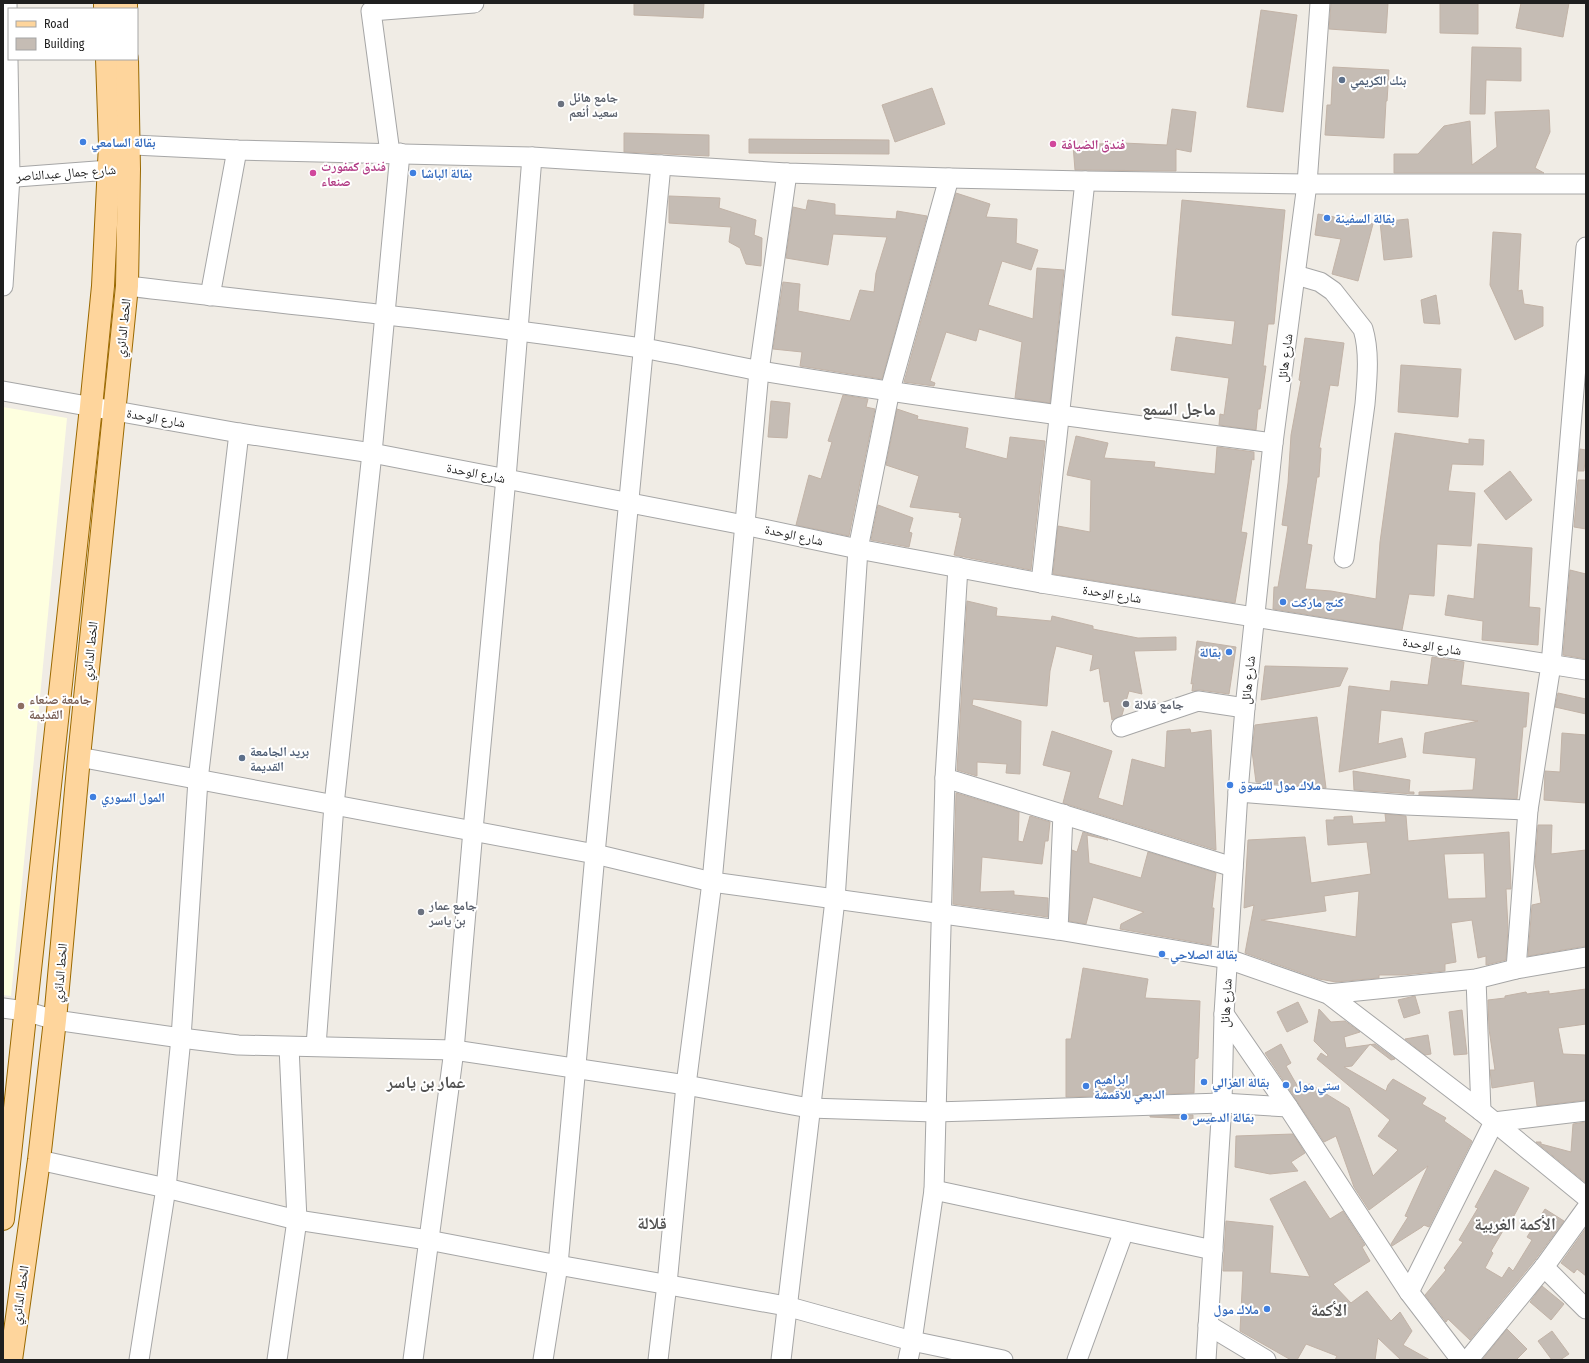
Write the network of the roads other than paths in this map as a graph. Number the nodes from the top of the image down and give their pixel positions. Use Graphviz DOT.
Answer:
graph roads {
  1 [pos="7,3"];
  2 [pos="474,3"];
  3 [pos="1320,3"];
  4 [pos="107,60"];
  5 [pos="126,60"];
  6 [pos="119,144"];
  7 [pos="237,150"];
  8 [pos="395,153"];
  9 [pos="532,157"];
  10 [pos="661,165"];
  11 [pos="119,169"];
  12 [pos="787,173"];
  13 [pos="7,178"];
  14 [pos="949,178"];
  15 [pos="1085,181"];
  16 [pos="1307,184"];
  17 [pos="1586,184"];
  18 [pos="1586,247"];
  19 [pos="1296,275"];
  20 [pos="3,286"];
  21 [pos="127,286"];
  22 [pos="210,296"];
  23 [pos="385,314"];
  24 [pos="518,331"];
  25 [pos="644,349"];
  26 [pos="759,371"];
  27 [pos="890,390"];
  28 [pos="3,391"];
  29 [pos="91,407"];
  30 [pos="114,411"];
  31 [pos="1059,416"];
  32 [pos="239,433"];
  33 [pos="1273,444"];
  34 [pos="372,453"];
  35 [pos="506,478"];
  36 [pos="630,502"];
  37 [pos="744,525"];
  38 [pos="858,548"];
  39 [pos="1344,558"];
  40 [pos="958,567"];
  41 [pos="1041,583"];
  42 [pos="1255,618"];
  43 [pos="1551,665"];
  44 [pos="1586,670"];
  45 [pos="1245,708"];
  46 [pos="1121,727"];
  47 [pos="80,757"];
  48 [pos="946,778"];
  49 [pos="198,780"];
  50 [pos="1238,792"];
  51 [pos="334,805"];
  52 [pos="1528,810"];
  53 [pos="1063,814"];
  54 [pos="473,830"];
  55 [pos="595,854"];
  56 [pos="1234,866"];
  57 [pos="712,882"];
  58 [pos="835,900"];
  59 [pos="942,913"];
  60 [pos="1058,930"];
  61 [pos="1586,957"];
  62 [pos="1228,959"];
  63 [pos="1516,969"];
  64 [pos="1476,979"];
  65 [pos="1328,994"];
  66 [pos="3,1008"];
  67 [pos="25,1011"];
  68 [pos="1224,1014"];
  69 [pos="55,1020"];
  70 [pos="181,1038"];
  71 [pos="316,1046"];
  72 [pos="289,1047"];
  73 [pos="454,1050"];
  74 [pos="576,1069"];
  75 [pos="686,1085"];
  76 [pos="1222,1103"];
  77 [pos="1288,1107"];
  78 [pos="809,1108"];
  79 [pos="1586,1111"];
  80 [pos="935,1112"];
  81 [pos="1488,1116"];
  82 [pos="7,1151"];
  83 [pos="39,1160"];
  84 [pos="166,1188"];
  85 [pos="934,1190"];
  86 [pos="1586,1197"];
  87 [pos="1586,1209"];
  88 [pos="3,1219"];
  89 [pos="297,1220"];
  90 [pos="1124,1231"];
  91 [pos="428,1240"];
  92 [pos="1213,1250"];
  93 [pos="558,1265"];
  94 [pos="1544,1267"];
  95 [pos="667,1284"];
  96 [pos="1409,1292"];
  97 [pos="786,1306"];
  98 [pos="1586,1309"];
  99 [pos="1208,1325"];
  100 [pos="912,1341"];
  101 [pos="11,1360"];
  102 [pos="139,1360"];
  103 [pos="277,1360"];
  104 [pos="413,1360"];
  105 [pos="543,1360"];
  106 [pos="658,1360"];
  107 [pos="781,1360"];
  108 [pos="908,1360"];
  109 [pos="1003,1360"];
  110 [pos="1077,1360"];
  111 [pos="1206,1360"];
  112 [pos="1266,1360"];
  113 [pos="1461,1360"];
  114 [pos="1468,1360"];
  1 -- 13 [label="street"];
  2 -- 8 [label="street"];
  3 -- 16 [label="street, شارع هائل"];
  4 -- 6 [label="main road, الخط الدائري"];
  5 -- 6 [label="main road, الخط الدائري"];
  6 -- 7 [label="street"];
  6 -- 11 [label="main road, الخط الدائري"];
  7 -- 8 [label="street"];
  7 -- 22 [label="street"];
  8 -- 9 [label="street"];
  8 -- 23 [label="street"];
  9 -- 10 [label="street"];
  9 -- 24 [label="street"];
  10 -- 12 [label="street"];
  10 -- 25 [label="street"];
  11 -- 13 [label="street, شارع جمال عبدالناصر"];
  11 -- 21 [label="main road, الخط الدائري"];
  11 -- 29 [label="main road, الخط الدائري"];
  12 -- 14 [label="street"];
  12 -- 26 [label="street"];
  13 -- 20 [label="street"];
  14 -- 15 [label="street"];
  14 -- 27 [label="street"];
  15 -- 16 [label="street"];
  15 -- 31 [label="street"];
  16 -- 17 [label="street"];
  16 -- 19 [label="street, شارع هائل"];
  18 -- 43 [label="street"];
  19 -- 33 [label="street, شارع هائل"];
  19 -- 39 [label="street"];
  21 -- 22 [label="street"];
  21 -- 30 [label="main road, الخط الدائري"];
  22 -- 23 [label="street"];
  23 -- 24 [label="street"];
  23 -- 34 [label="street"];
  24 -- 25 [label="street"];
  24 -- 35 [label="street"];
  25 -- 26 [label="street"];
  25 -- 36 [label="street"];
  26 -- 27 [label="street"];
  26 -- 37 [label="street"];
  27 -- 31 [label="street"];
  27 -- 38 [label="street"];
  28 -- 29 [label="street, شارع الوحدة"];
  29 -- 30 [label="street, شارع الوحدة"];
  29 -- 67 [label="main road, الخط الدائري"];
  30 -- 32 [label="street, شارع الوحدة"];
  30 -- 47 [label="main road, الخط الدائري"];
  31 -- 33 [label="street"];
  31 -- 41 [label="street"];
  32 -- 34 [label="street, شارع الوحدة"];
  32 -- 49 [label="street"];
  33 -- 42 [label="street, شارع هائل"];
  34 -- 35 [label="street, شارع الوحدة"];
  34 -- 51 [label="street"];
  35 -- 36 [label="street, شارع الوحدة"];
  35 -- 54 [label="street"];
  36 -- 37 [label="street, شارع الوحدة"];
  36 -- 55 [label="street"];
  37 -- 38 [label="street, شارع الوحدة"];
  37 -- 57 [label="street"];
  38 -- 40 [label="street, شارع الوحدة"];
  38 -- 58 [label="street"];
  40 -- 41 [label="street, شارع الوحدة"];
  40 -- 48 [label="street"];
  41 -- 42 [label="street, شارع الوحدة"];
  42 -- 43 [label="street, شارع الوحدة"];
  42 -- 45 [label="street, شارع هائل"];
  43 -- 44 [label="street, شارع الوحدة"];
  43 -- 52 [label="street"];
  45 -- 46 [label="street"];
  45 -- 50 [label="street, شارع هائل"];
  47 -- 49 [label="street"];
  47 -- 69 [label="main road, الخط الدائري"];
  48 -- 53 [label="street"];
  48 -- 59 [label="street"];
  49 -- 51 [label="street"];
  49 -- 70 [label="street"];
  50 -- 52 [label="street"];
  50 -- 56 [label="street, شارع هائل"];
  51 -- 54 [label="street"];
  51 -- 71 [label="street"];
  52 -- 63 [label="street"];
  53 -- 56 [label="street"];
  53 -- 60 [label="street"];
  54 -- 55 [label="street"];
  54 -- 73 [label="street"];
  55 -- 57 [label="street"];
  55 -- 74 [label="street"];
  56 -- 62 [label="street, شارع هائل"];
  57 -- 58 [label="street"];
  57 -- 75 [label="street"];
  58 -- 59 [label="street"];
  58 -- 78 [label="street"];
  59 -- 60 [label="street"];
  59 -- 80 [label="street"];
  60 -- 62 [label="street"];
  61 -- 63 [label="street"];
  62 -- 65 [label="street"];
  62 -- 68 [label="street, شارع هائل"];
  63 -- 64 [label="street"];
  64 -- 65 [label="street"];
  64 -- 81 [label="street"];
  65 -- 81 [label="street"];
  66 -- 67 [label="street"];
  67 -- 69 [label="street"];
  67 -- 82 [label="main road, الخط الدائري"];
  68 -- 76 [label="street, شارع هائل"];
  68 -- 77 [label="street"];
  69 -- 70 [label="street"];
  69 -- 83 [label="main road, الخط الدائري"];
  70 -- 72 [label="street"];
  70 -- 84 [label="street"];
  71 -- 72 [label="street"];
  71 -- 73 [label="street"];
  72 -- 89 [label="street"];
  73 -- 74 [label="street"];
  73 -- 91 [label="street"];
  74 -- 75 [label="street"];
  74 -- 93 [label="street"];
  75 -- 78 [label="street"];
  75 -- 95 [label="street"];
  76 -- 77 [label="street"];
  76 -- 80 [label="street"];
  76 -- 92 [label="street, شارع هائل"];
  77 -- 96 [label="street"];
  78 -- 80 [label="street"];
  78 -- 97 [label="street"];
  79 -- 81 [label="street"];
  80 -- 85 [label="street"];
  81 -- 86 [label="street"];
  81 -- 96 [label="street"];
  82 -- 88 [label="main road, الخط الدائري"];
  83 -- 84 [label="street"];
  83 -- 101 [label="main road, الخط الدائري"];
  84 -- 89 [label="street"];
  84 -- 102 [label="street"];
  85 -- 90 [label="street"];
  85 -- 100 [label="street"];
  87 -- 94 [label="street"];
  89 -- 91 [label="street"];
  89 -- 103 [label="street"];
  90 -- 92 [label="street"];
  90 -- 110 [label="street"];
  91 -- 93 [label="street"];
  91 -- 104 [label="street"];
  92 -- 99 [label="street, شارع هائل"];
  93 -- 95 [label="street"];
  93 -- 105 [label="street"];
  94 -- 98 [label="street"];
  94 -- 114 [label="street"];
  95 -- 97 [label="street"];
  95 -- 106 [label="street"];
  96 -- 113 [label="street"];
  97 -- 100 [label="street"];
  97 -- 107 [label="street"];
  99 -- 111 [label="street, شارع هائل"];
  99 -- 112 [label="street"];
  100 -- 108 [label="street"];
  100 -- 109 [label="street"];
}
